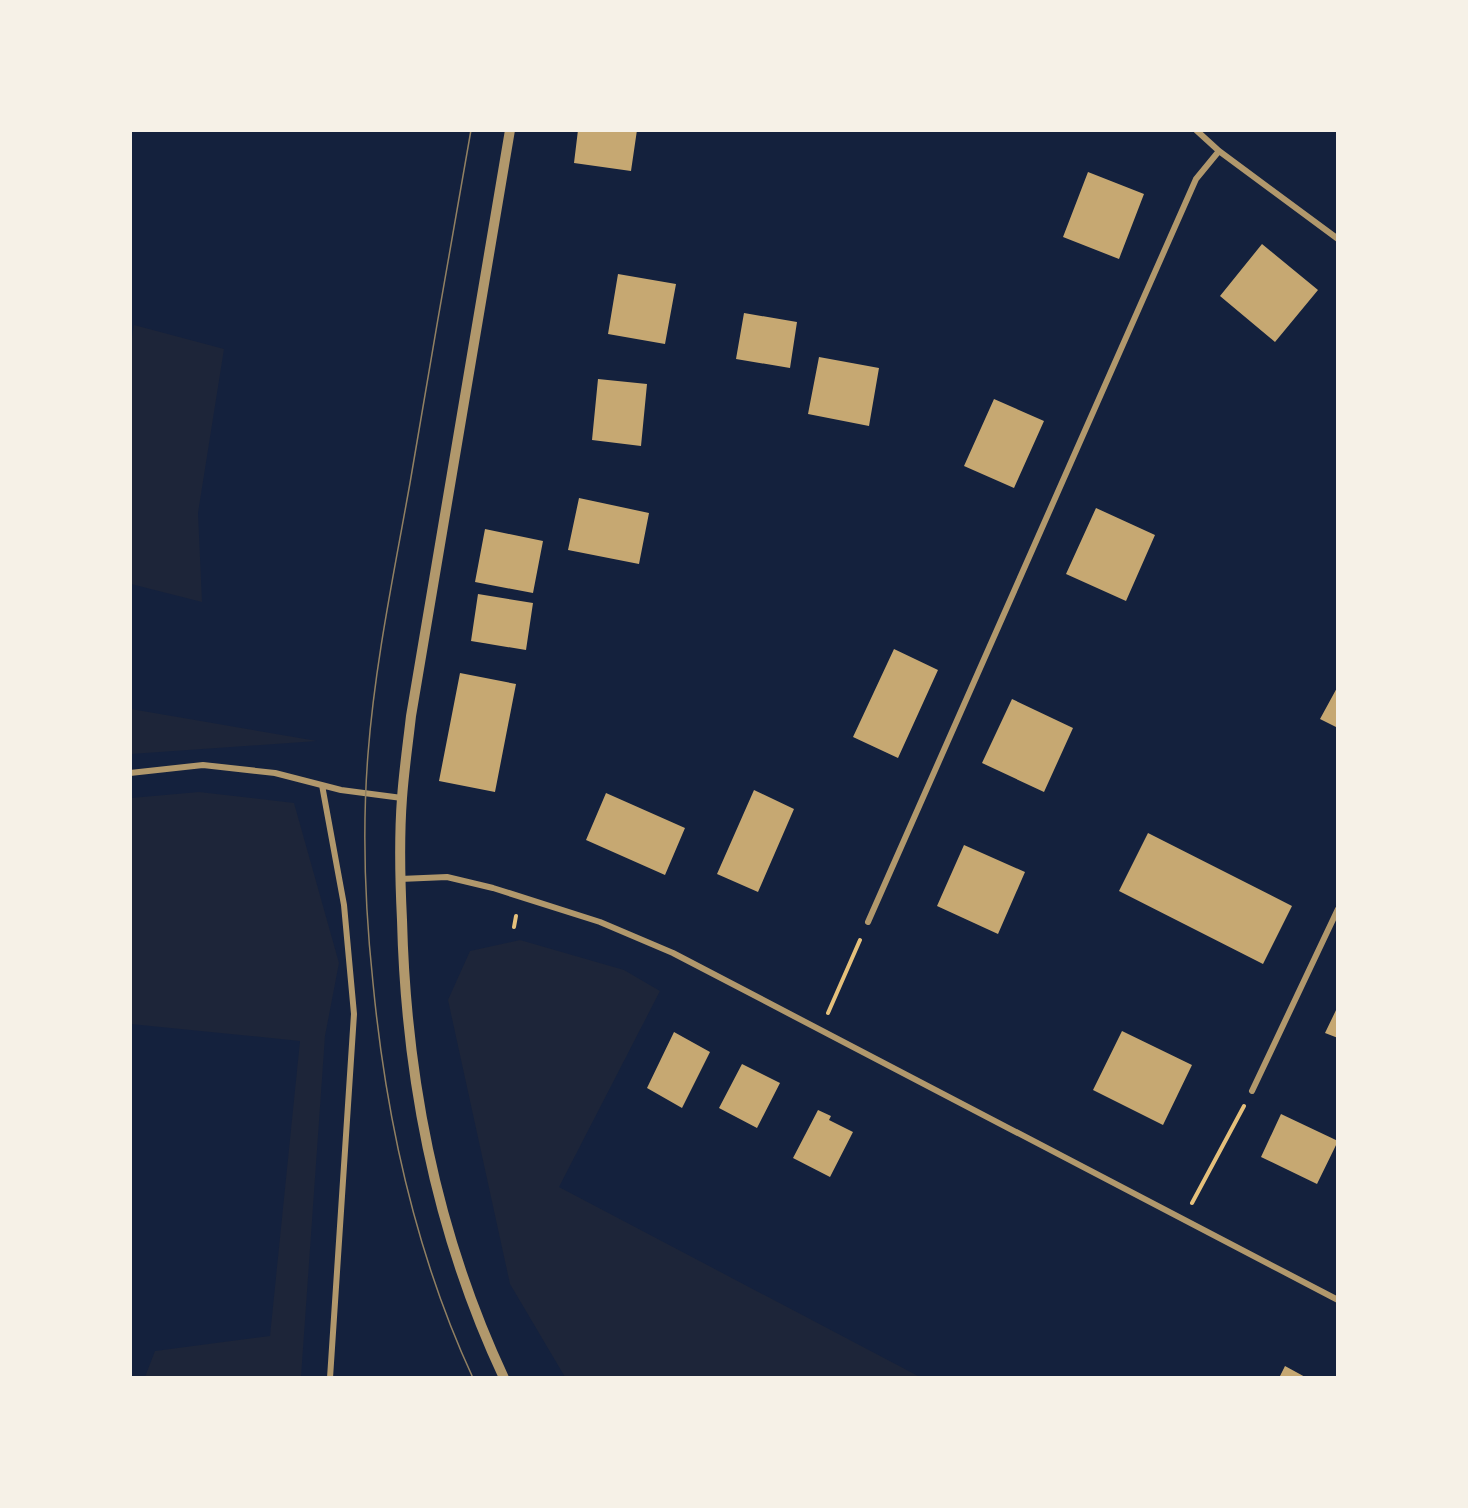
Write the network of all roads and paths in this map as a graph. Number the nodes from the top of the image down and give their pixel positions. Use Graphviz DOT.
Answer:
graph roads {
  1 [pos="510,130"];
  2 [pos="1196,130"];
  3 [pos="1220,151"];
  4 [pos="1338,238"];
  5 [pos="130,773"];
  6 [pos="322,785"];
  7 [pos="402,798"];
  8 [pos="400,879"];
  9 [pos="1338,909"];
  10 [pos="868,922"];
  11 [pos="857,946"];
  12 [pos="820,1030"];
  13 [pos="1252,1090"];
  14 [pos="1183,1219"];
  15 [pos="1338,1300"];
  16 [pos="330,1377"];
  17 [pos="504,1377"];
  1 -- 7 [label="street"];
  2 -- 3 [label="street"];
  3 -- 4 [label="street"];
  3 -- 10 [label="street"];
  5 -- 6 [label="street"];
  6 -- 7 [label="street"];
  6 -- 16 [label="street"];
  7 -- 8 [label="street"];
  8 -- 12 [label="street"];
  8 -- 17 [label="street"];
  9 -- 13 [label="street"];
  11 -- 12 [label="path"];
  12 -- 14 [label="street"];
  13 -- 14 [label="path"];
  14 -- 15 [label="street"];
}
